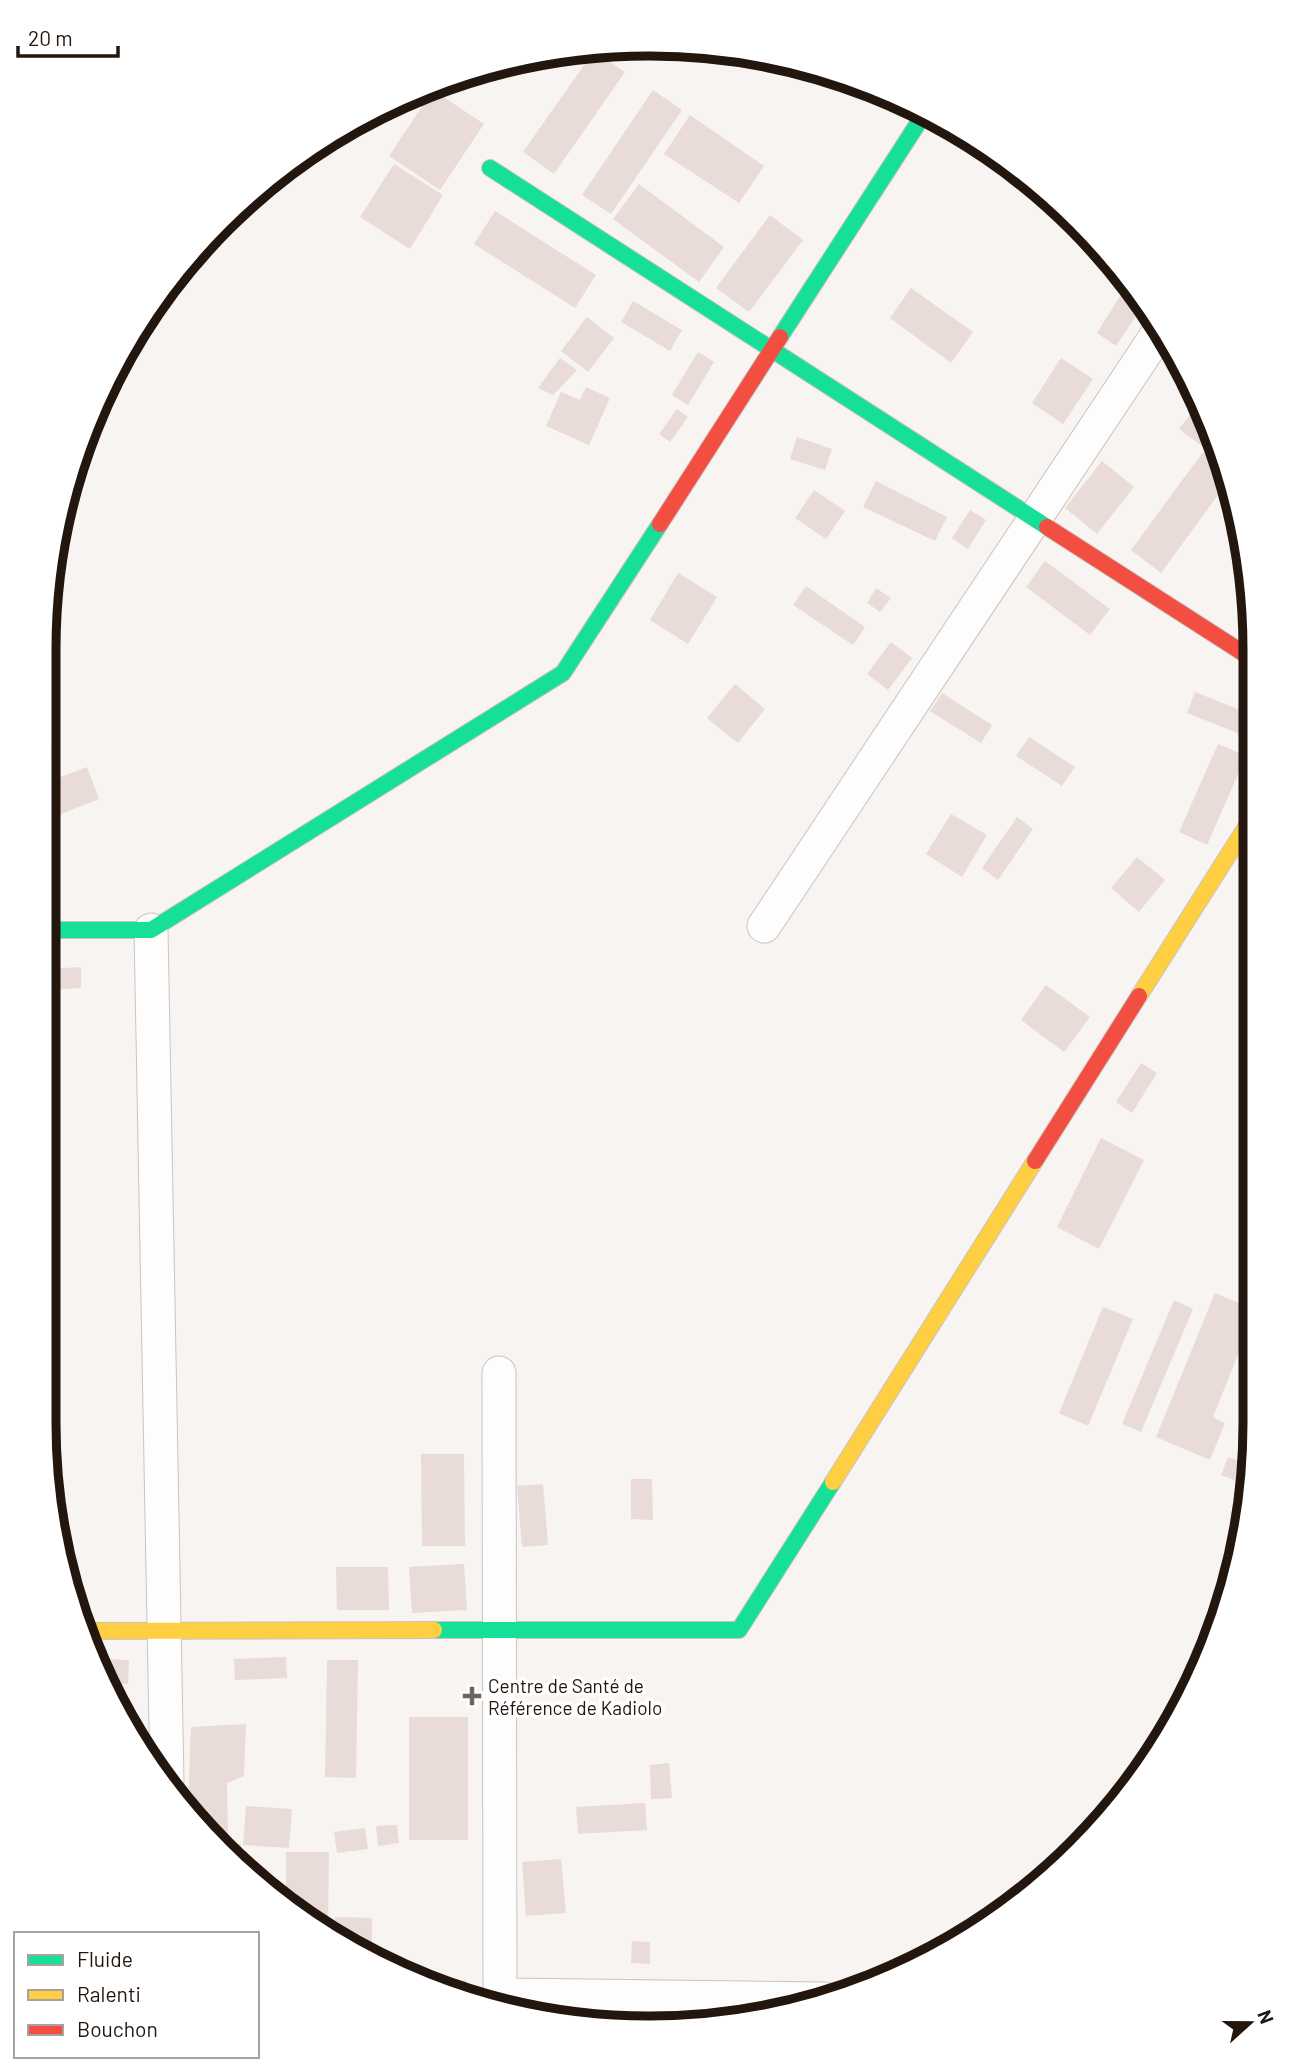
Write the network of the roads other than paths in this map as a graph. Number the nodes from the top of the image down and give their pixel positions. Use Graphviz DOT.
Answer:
graph roads {
  1 [pos="919,121"];
  2 [pos="490,168"];
  3 [pos="1154,339"];
  4 [pos="772,349"];
  5 [pos="1035,519"];
  6 [pos="1243,653"];
  7 [pos="1243,833"];
  8 [pos="764,926"];
  9 [pos="56,930"];
  10 [pos="152,930"];
  11 [pos="499,1373"];
  12 [pos="94,1631"];
  13 [pos="164,1631"];
  14 [pos="499,1631"];
  15 [pos="167,1767"];
  16 [pos="499,1997"];
  17 [pos="790,1999"];
  18 [pos="513,2000"];
  1 -- 4 [label="street"];
  2 -- 4 [label="street"];
  3 -- 5 [label="street"];
  4 -- 5 [label="street"];
  4 -- 10 [label="street"];
  5 -- 6 [label="street"];
  5 -- 8 [label="street"];
  7 -- 14 [label="street"];
  9 -- 10 [label="street"];
  10 -- 13 [label="street"];
  11 -- 14 [label="street"];
  12 -- 13 [label="street"];
  13 -- 14 [label="street"];
  13 -- 15 [label="street"];
  14 -- 16 [label="street"];
  17 -- 18 [label="street"];
}
